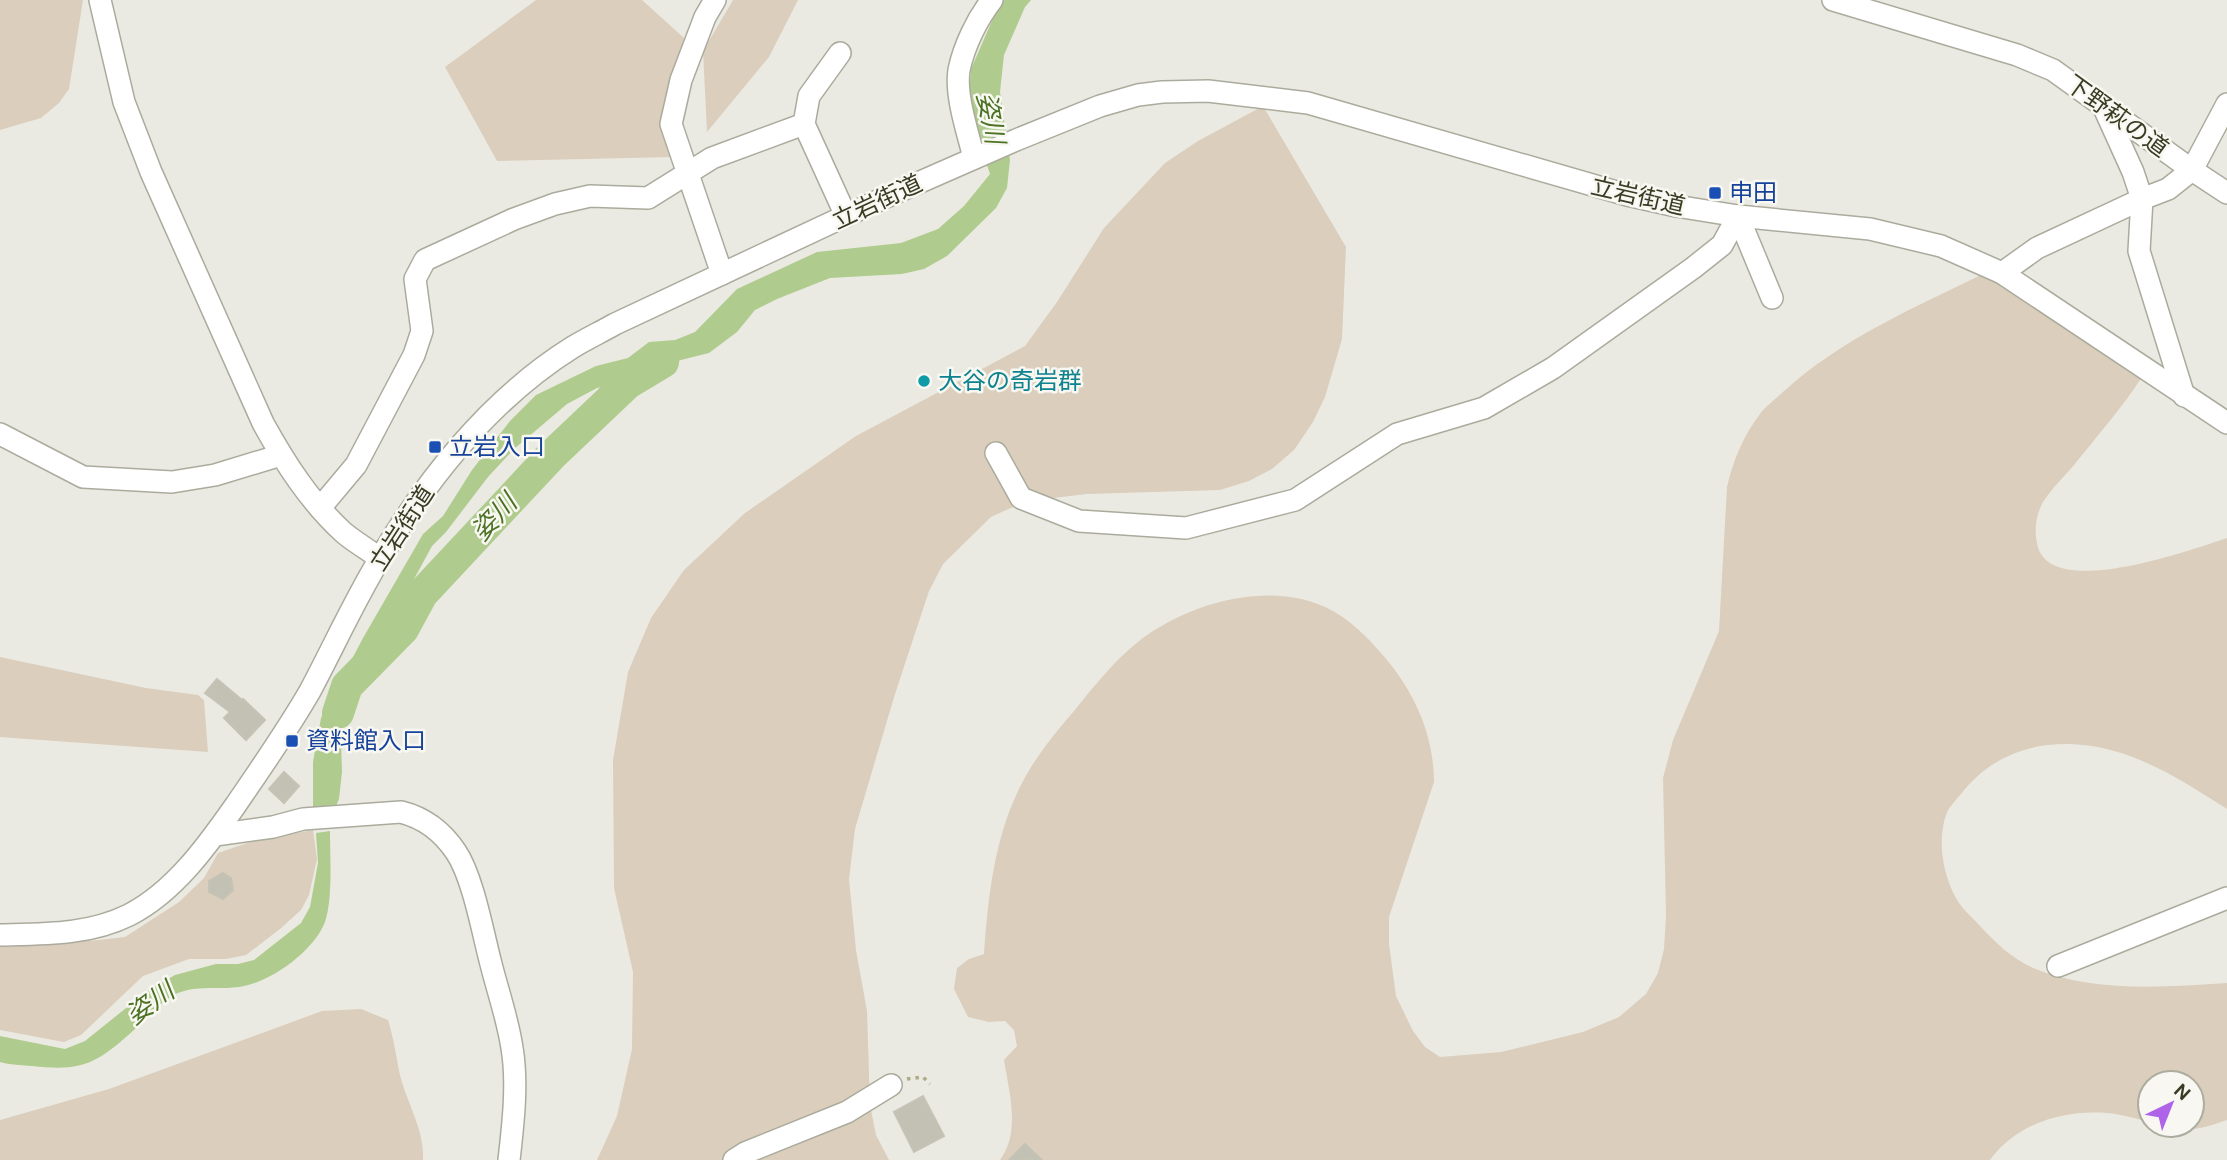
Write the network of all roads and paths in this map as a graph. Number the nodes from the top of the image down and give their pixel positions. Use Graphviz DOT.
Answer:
graph roads {
  1 [pos="100,0"];
  2 [pos="715,0"];
  3 [pos="992,0"];
  4 [pos="1833,0"];
  5 [pos="840,53"];
  6 [pos="2227,104"];
  7 [pos="2104,108"];
  8 [pos="804,124"];
  9 [pos="974,158"];
  10 [pos="2192,170"];
  11 [pos="688,172"];
  12 [pos="2227,193"];
  13 [pos="2142,199"];
  14 [pos="846,216"];
  15 [pos="1738,216"];
  16 [pos="2002,273"];
  17 [pos="722,274"];
  18 [pos="1772,298"];
  19 [pos="2184,396"];
  20 [pos="2227,423"];
  21 [pos="0,434"];
  22 [pos="996,453"];
  23 [pos="282,455"];
  24 [pos="320,508"];
  25 [pos="380,558"];
  26 [pos="215,835"];
  27 [pos="2227,898"];
  28 [pos="0,935"];
  29 [pos="2059,966"];
  30 [pos="930,1084"];
  31 [pos="891,1085"];
  32 [pos="509,1160"];
  33 [pos="734,1160"];
  1 -- 23 [label="street"];
  2 -- 11 [label="street"];
  3 -- 9 [label="street"];
  4 -- 7 [label="street, 下野萩の道"];
  5 -- 8 [label="street"];
  6 -- 10 [label="street"];
  7 -- 10 [label="street, 下野萩の道"];
  7 -- 13 [label="street"];
  8 -- 11 [label="street"];
  8 -- 14 [label="street"];
  9 -- 14 [label="street, 立岩街道"];
  9 -- 15 [label="street, 立岩街道"];
  10 -- 12 [label="street"];
  10 -- 13 [label="street, 下野萩の道"];
  11 -- 17 [label="street"];
  11 -- 24 [label="street"];
  13 -- 16 [label="street, 下野萩の道"];
  13 -- 19 [label="street"];
  14 -- 17 [label="street, 立岩街道"];
  15 -- 16 [label="street, 立岩街道"];
  15 -- 18 [label="street"];
  15 -- 22 [label="street"];
  16 -- 19 [label="street, 立岩街道"];
  17 -- 25 [label="street, 立岩街道"];
  19 -- 20 [label="street, 立岩街道"];
  21 -- 23 [label="street"];
  23 -- 24 [label="street"];
  24 -- 25 [label="street"];
  25 -- 26 [label="street, 立岩街道"];
  26 -- 28 [label="street, 立岩街道"];
  26 -- 32 [label="street"];
  27 -- 29 [label="street"];
  30 -- 31 [label="path"];
  31 -- 33 [label="street"];
}
